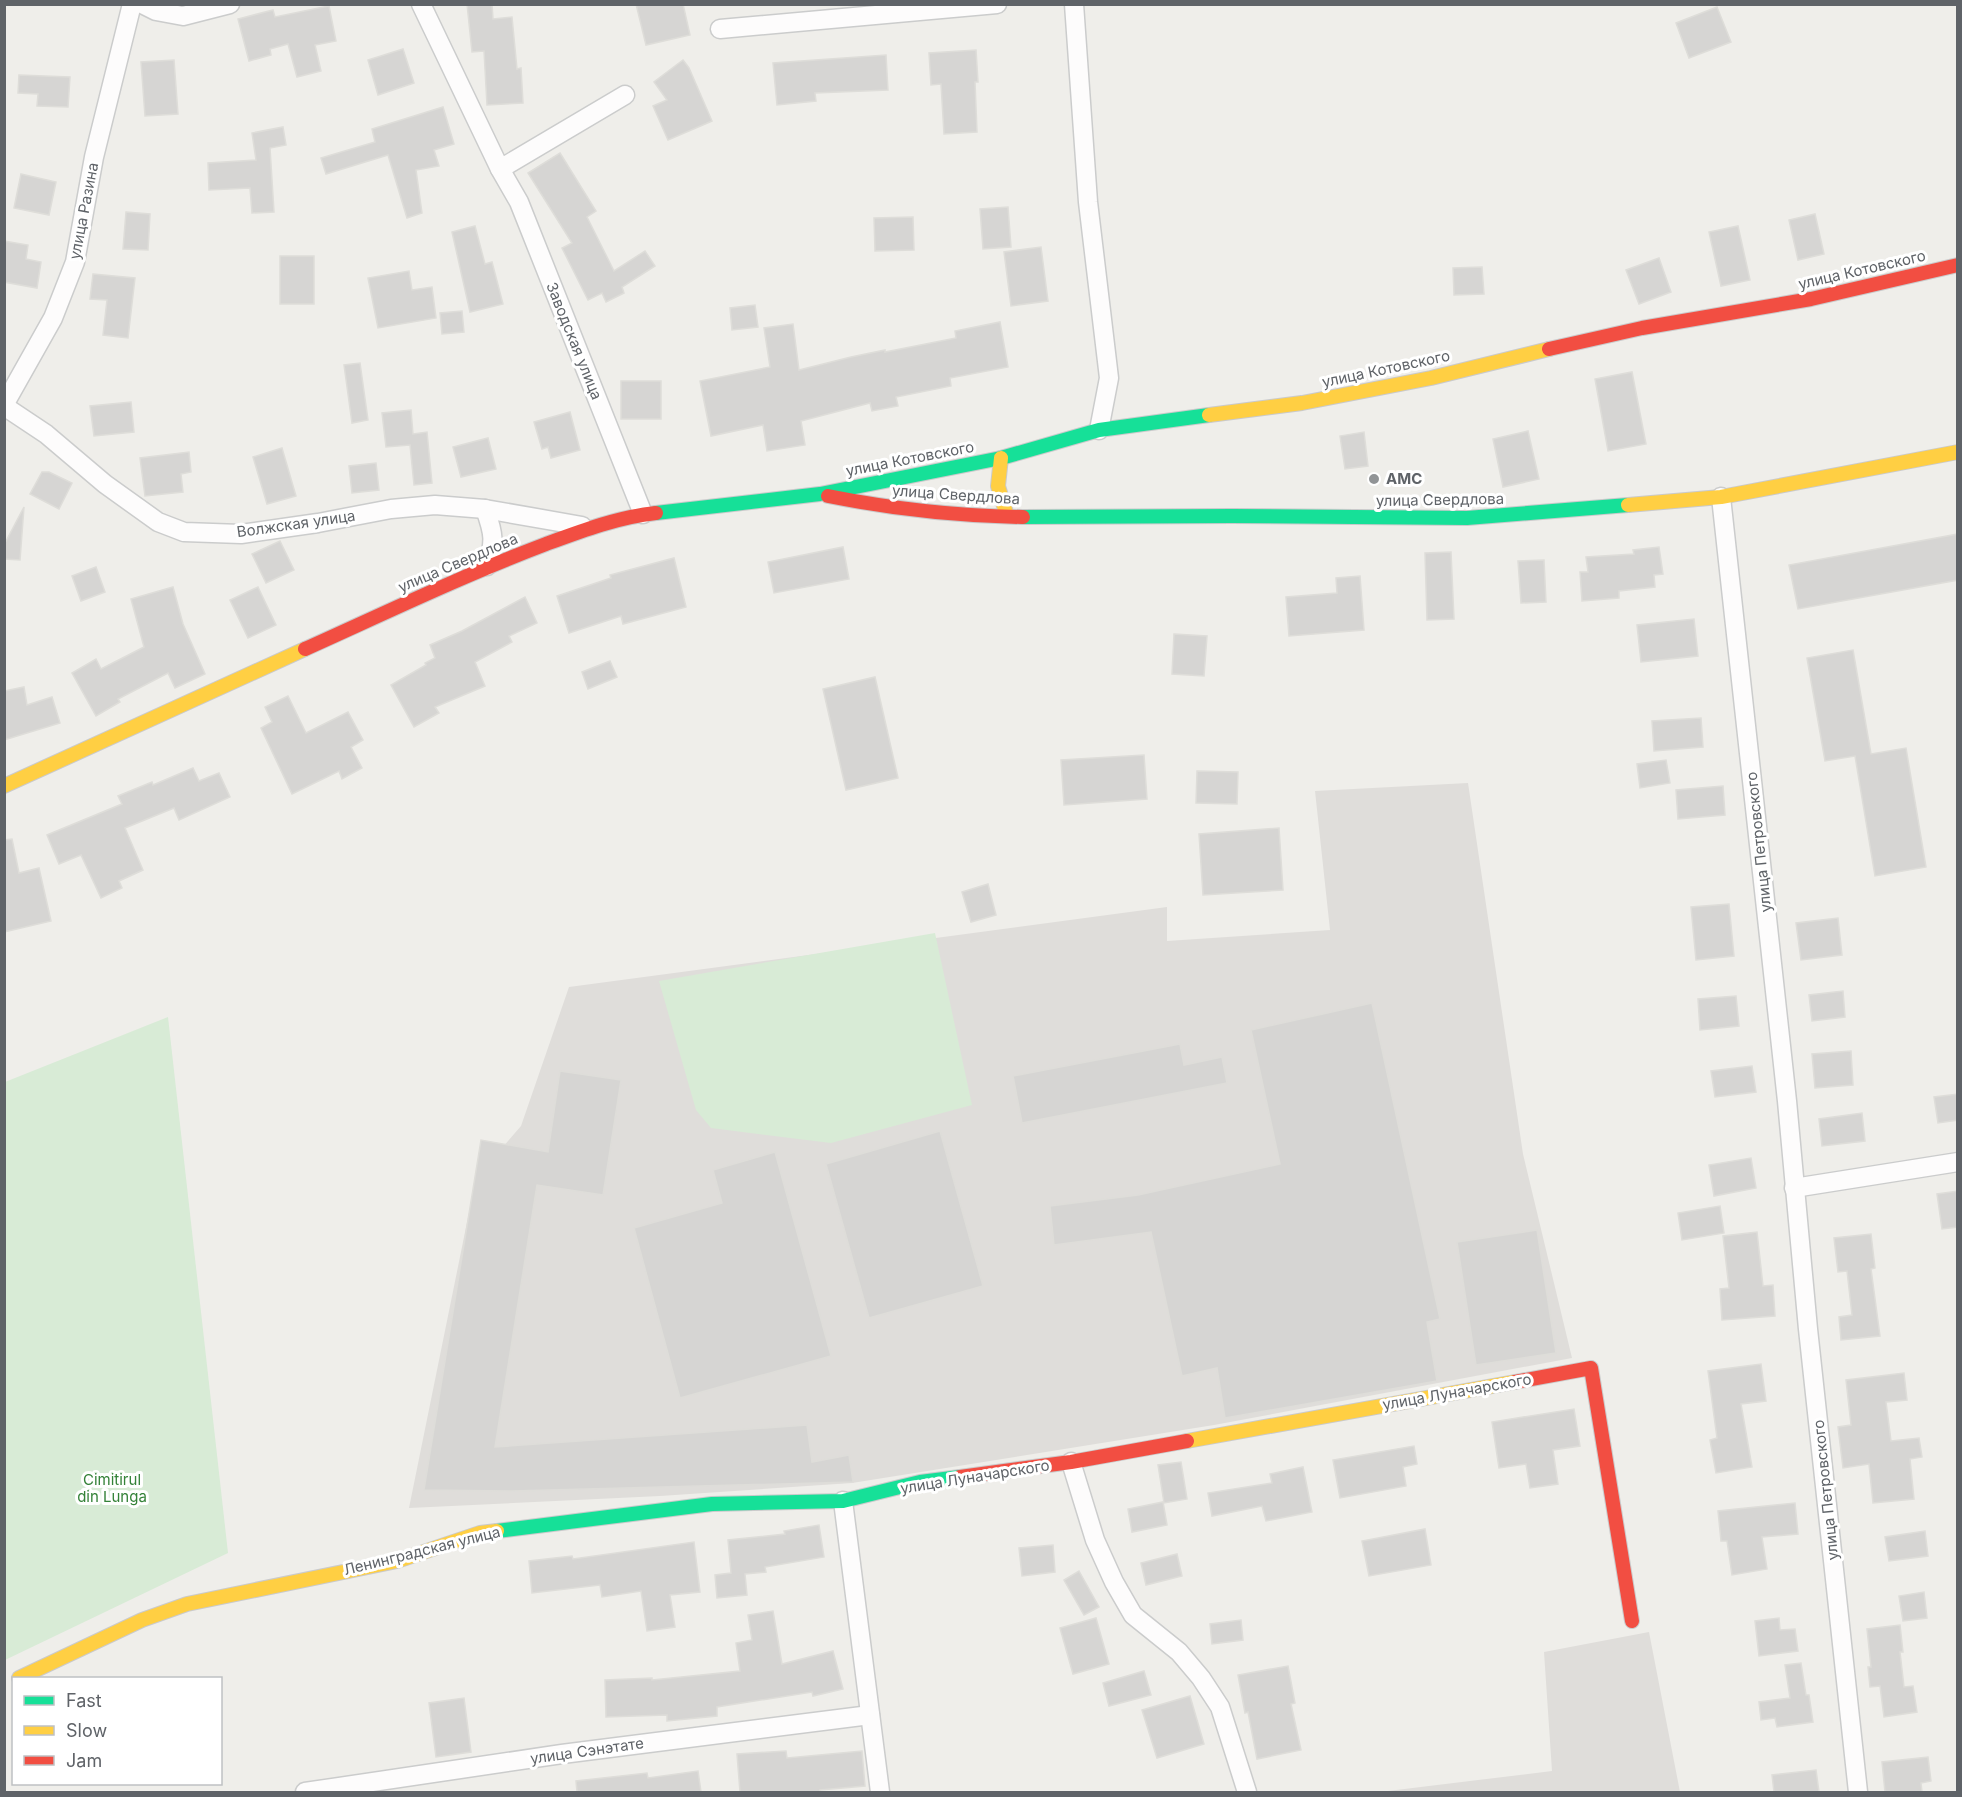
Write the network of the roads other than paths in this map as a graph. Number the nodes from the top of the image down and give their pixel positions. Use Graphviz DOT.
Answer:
graph roads {
  1 [pos="132,4"];
  2 [pos="142,4"];
  3 [pos="230,4"];
  4 [pos="421,4"];
  5 [pos="997,4"];
  6 [pos="1074,4"];
  7 [pos="720,29"];
  8 [pos="625,95"];
  9 [pos="500,169"];
  10 [pos="1958,265"];
  11 [pos="4,405"];
  12 [pos="1099,430"];
  13 [pos="1958,452"];
  14 [pos="1001,458"];
  15 [pos="820,494"];
  16 [pos="1721,497"];
  17 [pos="485,509"];
  18 [pos="643,514"];
  19 [pos="1007,516"];
  20 [pos="590,528"];
  21 [pos="487,566"];
  22 [pos="4,786"];
  23 [pos="1958,1162"];
  24 [pos="1794,1188"];
  25 [pos="1071,1462"];
  26 [pos="843,1501"];
  27 [pos="1632,1621"];
  28 [pos="21,1677"];
  29 [pos="870,1715"];
  30 [pos="305,1792"];
  31 [pos="880,1792"];
  32 [pos="1247,1792"];
  33 [pos="1858,1792"];
  1 -- 11 [label="street, улица Разина"];
  2 -- 3 [label="street"];
  4 -- 9 [label="street, Заводская улица"];
  5 -- 7 [label="street"];
  6 -- 12 [label="street"];
  8 -- 9 [label="street"];
  9 -- 18 [label="street, Заводская улица"];
  10 -- 12 [label="main road, улица Котовского"];
  11 -- 17 [label="street, Волжская улица"];
  12 -- 14 [label="main road, улица Котовского"];
  13 -- 16 [label="main road, улица Свердлова"];
  14 -- 15 [label="main road, улица Котовского"];
  14 -- 19 [label="main road"];
  15 -- 18 [label="main road, улица Свердлова"];
  15 -- 19 [label="main road, улица Свердлова"];
  16 -- 19 [label="main road, улица Свердлова"];
  16 -- 24 [label="street, улица Петровского"];
  17 -- 20 [label="street, Волжская улица"];
  17 -- 21 [label="street"];
  18 -- 20 [label="main road, улица Свердлова"];
  20 -- 21 [label="main road, улица Свердлова"];
  21 -- 22 [label="main road, улица Свердлова"];
  23 -- 24 [label="street"];
  24 -- 33 [label="street, улица Петровского"];
  25 -- 26 [label="main road, улица Луначарского"];
  25 -- 27 [label="main road, улица Луначарского"];
  25 -- 32 [label="street, улица Луначарского"];
  26 -- 28 [label="main road, Ленинградская улица"];
  26 -- 29 [label="street"];
  29 -- 30 [label="street, улица Сэнэтате"];
  29 -- 31 [label="street"];
}
